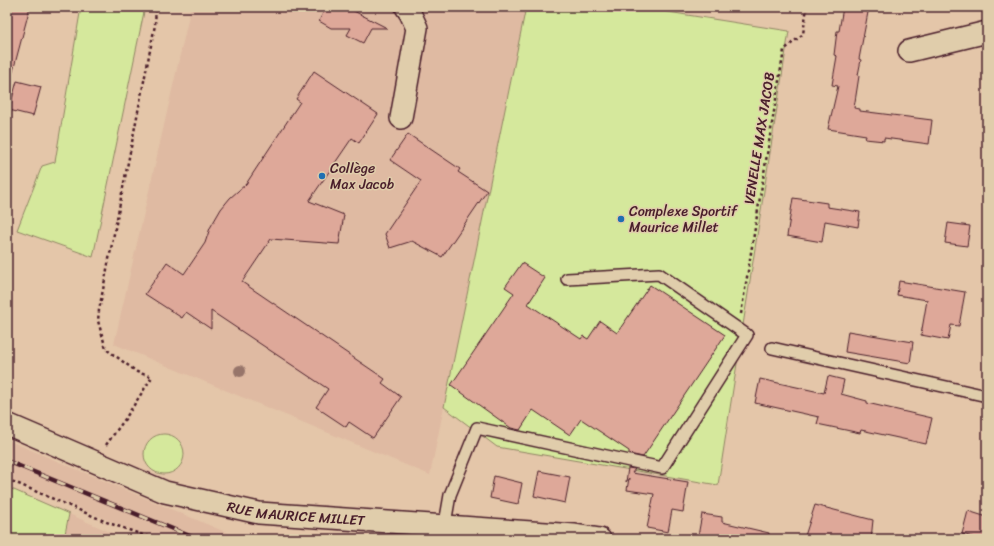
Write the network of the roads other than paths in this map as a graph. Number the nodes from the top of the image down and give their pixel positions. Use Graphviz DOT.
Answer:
graph roads {
  1 [pos="406,7"];
  2 [pos="987,32"];
  3 [pos="910,51"];
  4 [pos="401,118"];
  5 [pos="567,279"];
  6 [pos="772,348"];
  7 [pos="987,396"];
  8 [pos="7,424"];
  9 [pos="447,526"];
  10 [pos="600,539"];
  1 -- 4 [label="street"];
  2 -- 3 [label="street"];
  5 -- 9 [label="lane"];
  6 -- 7 [label="lane"];
  8 -- 9 [label="street, RUE MAURICE MILLET"];
  9 -- 10 [label="street, RUE MAURICE MILLET"];
}
